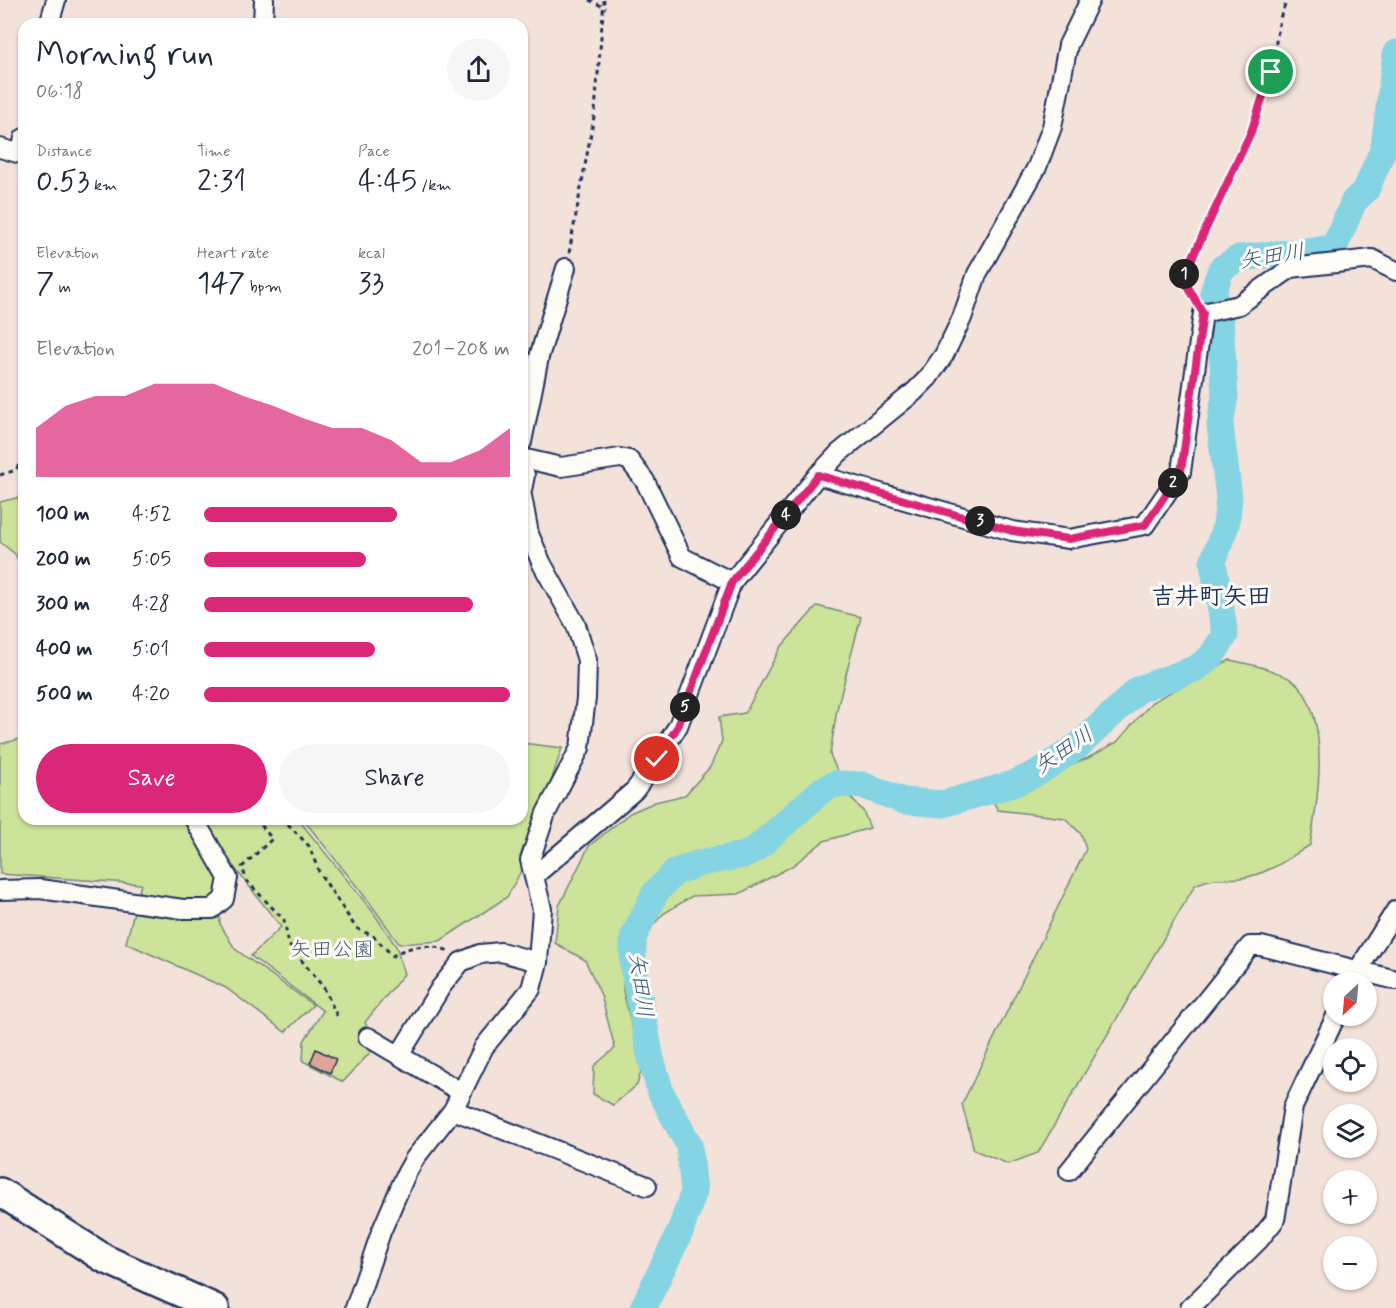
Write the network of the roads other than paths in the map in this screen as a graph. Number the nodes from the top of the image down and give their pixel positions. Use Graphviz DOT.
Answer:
graph roads {
  1 [pos="56,0"];
  2 [pos="264,0"];
  3 [pos="1090,0"];
  4 [pos="51,18"];
  5 [pos="263,18"];
  6 [pos="18,146"];
  7 [pos="0,148"];
  8 [pos="566,268"];
  9 [pos="1396,271"];
  10 [pos="528,412"];
  11 [pos="528,459"];
  12 [pos="818,475"];
  13 [pos="528,529"];
  14 [pos="732,582"];
  15 [pos="197,825"];
  16 [pos="534,876"];
  17 [pos="0,890"];
  18 [pos="1396,910"];
  19 [pos="538,962"];
  20 [pos="1339,972"];
  21 [pos="1357,972"];
  22 [pos="1377,974"];
  23 [pos="1396,980"];
  24 [pos="1331,1026"];
  25 [pos="368,1037"];
  26 [pos="400,1054"];
  27 [pos="461,1092"];
  28 [pos="453,1110"];
  29 [pos="1069,1171"];
  30 [pos="647,1186"];
  31 [pos="0,1192"];
  32 [pos="215,1308"];
  33 [pos="355,1308"];
  34 [pos="1190,1308"];
  1 -- 4 [label="street"];
  2 -- 5 [label="street"];
  3 -- 12 [label="street"];
  6 -- 7 [label="street"];
  8 -- 10 [label="street"];
  9 -- 12 [label="street"];
  11 -- 14 [label="street"];
  12 -- 14 [label="street"];
  13 -- 16 [label="street"];
  14 -- 16 [label="street"];
  15 -- 17 [label="street"];
  16 -- 19 [label="street"];
  18 -- 21 [label="street"];
  19 -- 26 [label="street"];
  19 -- 27 [label="street"];
  20 -- 29 [label="street"];
  22 -- 23 [label="street"];
  24 -- 34 [label="street"];
  25 -- 26 [label="street"];
  26 -- 27 [label="street"];
  27 -- 28 [label="street"];
  28 -- 30 [label="street"];
  28 -- 33 [label="street"];
  31 -- 32 [label="highway"];
}
